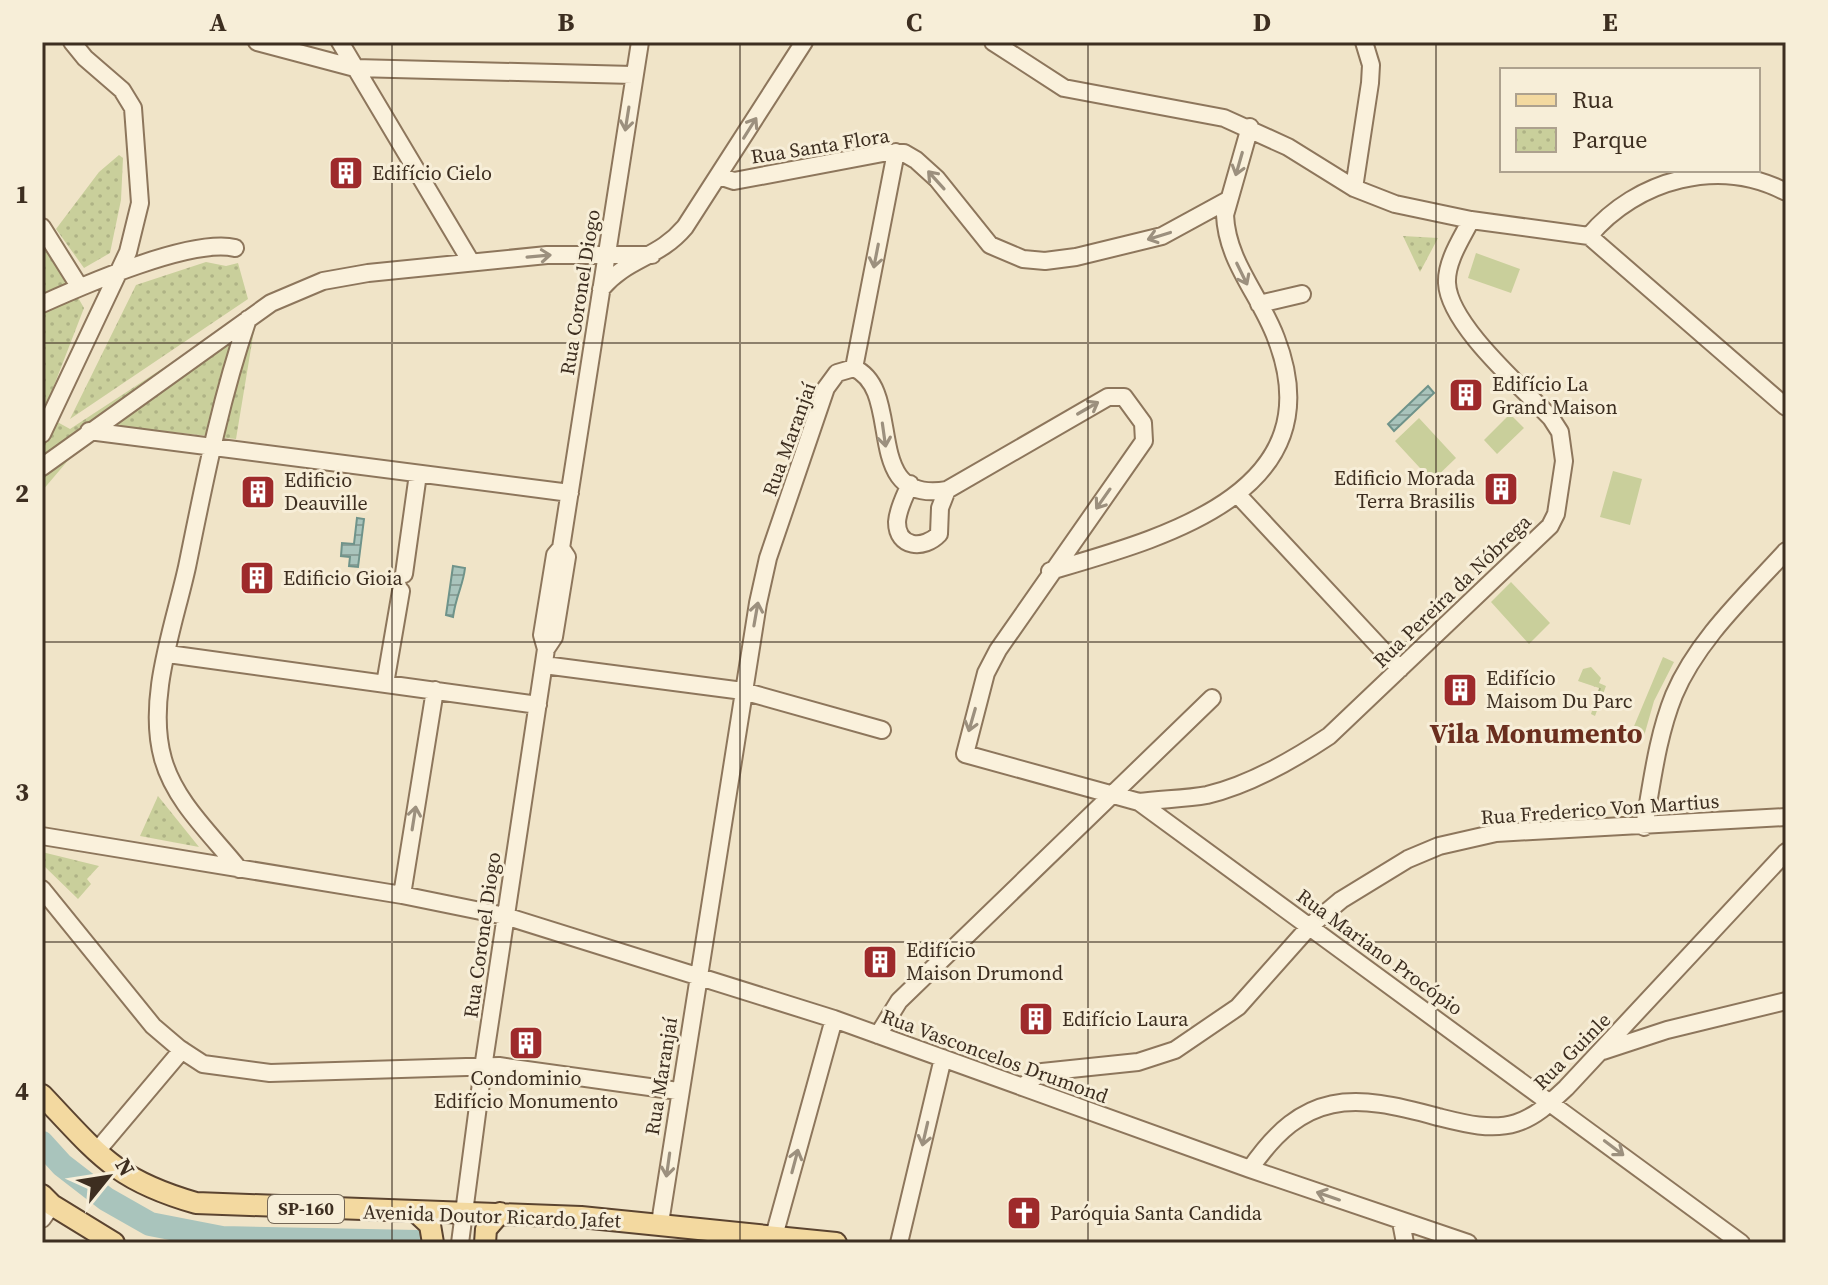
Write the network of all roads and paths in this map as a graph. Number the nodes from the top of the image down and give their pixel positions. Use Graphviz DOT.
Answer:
graph roads {
  1 [pos="72,42"];
  2 [pos="257,42"];
  3 [pos="340,42"];
  4 [pos="640,42"];
  5 [pos="804,42"];
  6 [pos="993,42"];
  7 [pos="1364,42"];
  8 [pos="355,68"];
  9 [pos="633,75"];
  10 [pos="1250,127"];
  11 [pos="896,152"];
  12 [pos="719,176"];
  13 [pos="1354,188"];
  14 [pos="1786,192"];
  15 [pos="1228,200"];
  16 [pos="1471,220"];
  17 [pos="42,227"];
  18 [pos="1589,236"];
  19 [pos="235,248"];
  20 [pos="606,254"];
  21 [pos="652,255"];
  22 [pos="471,262"];
  23 [pos="115,276"];
  24 [pos="79,286"];
  25 [pos="600,290"];
  26 [pos="1302,294"];
  27 [pos="42,304"];
  28 [pos="1259,304"];
  29 [pos="248,319"];
  30 [pos="854,368"];
  31 [pos="1786,407"];
  32 [pos="43,429"];
  33 [pos="82,436"];
  34 [pos="213,447"];
  35 [pos="42,467"];
  36 [pos="418,474"];
  37 [pos="910,484"];
  38 [pos="947,490"];
  39 [pos="570,493"];
  40 [pos="1238,495"];
  41 [pos="1786,551"];
  42 [pos="1050,571"];
  43 [pos="168,654"];
  44 [pos="545,657"];
  45 [pos="1400,669"];
  46 [pos="385,684"];
  47 [pos="435,690"];
  48 [pos="743,691"];
  49 [pos="1212,698"];
  50 [pos="538,705"];
  51 [pos="882,730"];
  52 [pos="1115,794"];
  53 [pos="1206,795"];
  54 [pos="1139,802"];
  55 [pos="1785,818"];
  56 [pos="1169,822"];
  57 [pos="1644,827"];
  58 [pos="42,836"];
  59 [pos="1786,852"];
  60 [pos="239,869"];
  61 [pos="42,889"];
  62 [pos="402,895"];
  63 [pos="505,916"];
  64 [pos="1310,926"];
  65 [pos="697,977"];
  66 [pos="1786,1001"];
  67 [pos="1642,1008"];
  68 [pos="834,1019"];
  69 [pos="1667,1030"];
  70 [pos="878,1035"];
  71 [pos="182,1050"];
  72 [pos="1601,1052"];
  73 [pos="943,1058"];
  74 [pos="483,1068"];
  75 [pos="1022,1087"];
  76 [pos="678,1091"];
  77 [pos="42,1095"];
  78 [pos="1552,1101"];
  79 [pos="96,1152"];
  80 [pos="1250,1169"];
  81 [pos="45,1206"];
  82 [pos="416,1212"];
  83 [pos="500,1213"];
  84 [pos="1401,1222"];
  85 [pos="660,1223"];
  86 [pos="462,1228"];
  87 [pos="774,1236"];
  88 [pos="114,1243"];
  89 [pos="433,1243"];
  90 [pos="485,1243"];
  91 [pos="836,1243"];
  92 [pos="899,1243"];
  93 [pos="1405,1243"];
  94 [pos="1468,1243"];
  95 [pos="1741,1243"];
  1 -- 23 [label="street"];
  2 -- 8 [label="street"];
  3 -- 8 [label="street"];
  4 -- 9 [label="street, Rua Coronel Diogo"];
  12 -- 5 [label="street, one-way"];
  6 -- 10 [label="street"];
  7 -- 13 [label="street"];
  8 -- 9 [label="street"];
  8 -- 22 [label="street"];
  9 -- 20 [label="street, Rua Coronel Diogo, one-way"];
  10 -- 13 [label="street"];
  10 -- 15 [label="street, one-way"];
  11 -- 12 [label="street, Rua Santa Flora"];
  15 -- 11 [label="street, Rua Santa Flora, one-way"];
  11 -- 30 [label="street, one-way"];
  12 -- 21 [label="street"];
  13 -- 16 [label="street"];
  14 -- 18 [label="street"];
  15 -- 28 [label="street, one-way"];
  16 -- 18 [label="street"];
  16 -- 45 [label="street, Rua Pereira da Nóbrega"];
  17 -- 24 [label="street"];
  18 -- 31 [label="street"];
  19 -- 23 [label="street"];
  20 -- 21 [label="street"];
  22 -- 20 [label="street, one-way"];
  20 -- 25 [label="street, Rua Coronel Diogo"];
  21 -- 25 [label="street"];
  22 -- 29 [label="street"];
  23 -- 24 [label="street"];
  23 -- 32 [label="street"];
  24 -- 27 [label="street"];
  25 -- 39 [label="street, Rua Coronel Diogo"];
  26 -- 28 [label="street"];
  28 -- 40 [label="street"];
  29 -- 33 [label="street"];
  29 -- 34 [label="street"];
  30 -- 37 [label="street, one-way"];
  48 -- 30 [label="street, Rua Maranjaí, one-way"];
  32 -- 33 [label="street"];
  33 -- 34 [label="street"];
  33 -- 35 [label="street"];
  34 -- 36 [label="street"];
  34 -- 43 [label="street"];
  36 -- 39 [label="street"];
  36 -- 46 [label="street"];
  37 -- 38 [label="street"];
  37 -- 38 [label="street"];
  38 -- 42 [label="street, one-way"];
  39 -- 44 [label="street, Rua Coronel Diogo"];
  40 -- 42 [label="street"];
  40 -- 45 [label="street"];
  41 -- 57 [label="street"];
  42 -- 52 [label="street, Rua Mariano Procópio, one-way"];
  43 -- 46 [label="street"];
  43 -- 60 [label="street"];
  44 -- 48 [label="street"];
  44 -- 50 [label="street, Rua Coronel Diogo"];
  45 -- 53 [label="street, Rua Pereira da Nóbrega"];
  46 -- 47 [label="street"];
  47 -- 50 [label="street"];
  62 -- 47 [label="street, one-way"];
  48 -- 51 [label="street"];
  48 -- 65 [label="street, Rua Maranjaí"];
  49 -- 52 [label="street"];
  50 -- 63 [label="street, Rua Coronel Diogo"];
  52 -- 54 [label="street, Rua Mariano Procópio"];
  52 -- 70 [label="street"];
  53 -- 54 [label="street, Rua Pereira da Nóbrega"];
  53 -- 56 [label="street, Rua Pereira da Nóbrega"];
  54 -- 56 [label="street, Rua Mariano Procópio"];
  55 -- 57 [label="street, Rua Frederico Von Martius"];
  56 -- 64 [label="street, Rua Mariano Procópio"];
  57 -- 64 [label="street, Rua Frederico Von Martius"];
  58 -- 60 [label="street, Rua Vasconcelos Drumond"];
  59 -- 67 [label="street, Rua Guinle"];
  60 -- 62 [label="street, Rua Vasconcelos Drumond"];
  61 -- 71 [label="street"];
  62 -- 63 [label="street, Rua Vasconcelos Drumond"];
  63 -- 65 [label="street, Rua Vasconcelos Drumond"];
  63 -- 74 [label="street, Rua Coronel Diogo"];
  64 -- 75 [label="street, Rua Frederico Von Martius"];
  64 -- 78 [label="street, Rua Mariano Procópio"];
  65 -- 68 [label="street, Rua Vasconcelos Drumond"];
  65 -- 76 [label="street, Rua Maranjaí"];
  66 -- 69 [label="street"];
  67 -- 69 [label="street"];
  67 -- 72 [label="street, Rua Guinle"];
  68 -- 70 [label="street, Rua Vasconcelos Drumond"];
  87 -- 68 [label="street, one-way"];
  69 -- 72 [label="street"];
  70 -- 73 [label="street, Rua Vasconcelos Drumond"];
  71 -- 74 [label="street"];
  71 -- 79 [label="street"];
  72 -- 78 [label="street, Rua Guinle"];
  73 -- 75 [label="street, Rua Vasconcelos Drumond"];
  73 -- 92 [label="street, one-way"];
  74 -- 76 [label="street"];
  74 -- 86 [label="street, Rua Coronel Diogo"];
  75 -- 80 [label="street, Rua Vasconcelos Drumond"];
  76 -- 85 [label="street, Rua Maranjaí, one-way"];
  77 -- 79 [label="main road, Avenida Doutor Ricardo Jafet / SP-160"];
  78 -- 80 [label="street, Rua Guinle"];
  78 -- 95 [label="street, Rua Mariano Procópio, one-way"];
  79 -- 82 [label="main road, Avenida Doutor Ricardo Jafet / SP-160"];
  84 -- 80 [label="street, Rua Vasconcelos Drumond, one-way"];
  81 -- 88 [label="main road"];
  82 -- 86 [label="main road, Avenida Doutor Ricardo Jafet / SP-160"];
  82 -- 89 [label="main road"];
  83 -- 85 [label="main road, Avenida Doutor Ricardo Jafet / SP-160"];
  83 -- 86 [label="main road, Avenida Doutor Ricardo Jafet / SP-160"];
  83 -- 90 [label="main road"];
  84 -- 93 [label="street"];
  84 -- 94 [label="street, Rua Vasconcelos Drumond"];
  85 -- 87 [label="main road, Avenida Doutor Ricardo Jafet / SP-160"];
  87 -- 91 [label="main road, Avenida Doutor Ricardo Jafet / SP-160"];
}
